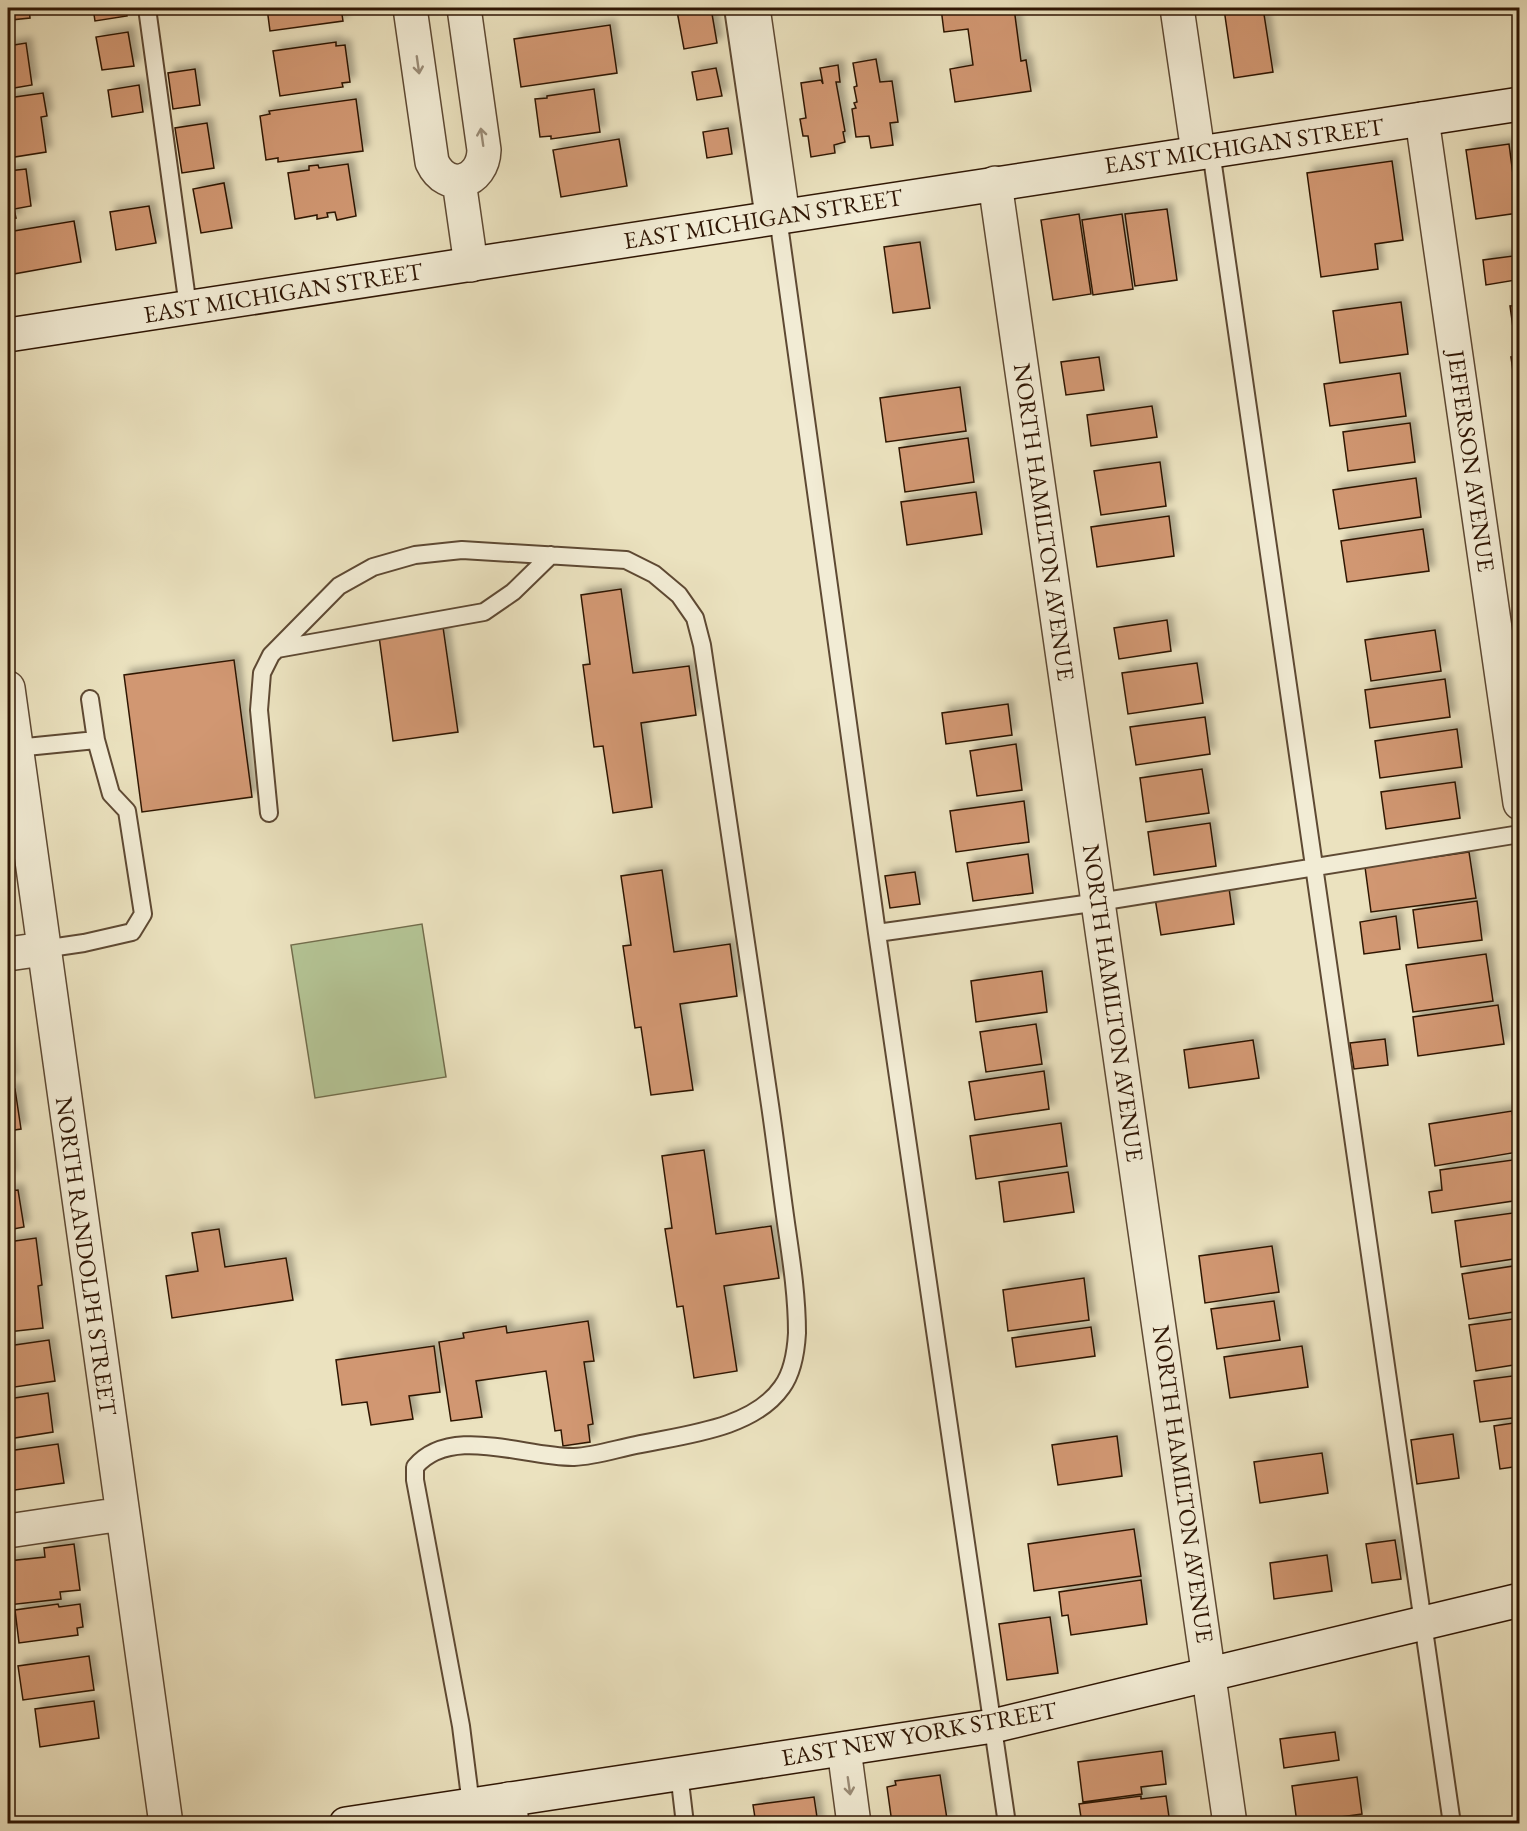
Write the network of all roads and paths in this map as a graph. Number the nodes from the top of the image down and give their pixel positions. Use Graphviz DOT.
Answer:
graph roads {
  1 [pos="147,8"];
  2 [pos="410,8"];
  3 [pos="464,8"];
  4 [pos="733,8"];
  5 [pos="753,8"];
  6 [pos="1177,8"];
  7 [pos="1520,104"];
  8 [pos="1422,119"];
  9 [pos="1204,151"];
  10 [pos="459,181"];
  11 [pos="995,183"];
  12 [pos="775,217"];
  13 [pos="471,264"];
  14 [pos="188,307"];
  15 [pos="8,336"];
  16 [pos="551,555"];
  17 [pos="277,649"];
  18 [pos="8,688"];
  19 [pos="90,699"];
  20 [pos="96,740"];
  21 [pos="16,748"];
  22 [pos="1520,803"];
  23 [pos="269,813"];
  24 [pos="1520,834"];
  25 [pos="1313,868"];
  26 [pos="1099,902"];
  27 [pos="877,933"];
  28 [pos="43,949"];
  29 [pos="8,954"];
  30 [pos="122,1514"];
  31 [pos="8,1530"];
  32 [pos="1520,1600"];
  33 [pos="1423,1624"];
  34 [pos="1210,1675"];
  35 [pos="993,1726"];
  36 [pos="844,1749"];
  37 [pos="679,1773"];
  38 [pos="471,1804"];
  39 [pos="510,1811"];
  40 [pos="166,1824"];
  41 [pos="346,1824"];
  42 [pos="685,1824"];
  43 [pos="854,1824"];
  44 [pos="1007,1824"];
  45 [pos="1230,1824"];
  46 [pos="1452,1824"];
  1 -- 14 [label="lane"];
  2 -- 10 [label="street, one-way"];
  10 -- 3 [label="street, one-way"];
  4 -- 12 [label="lane"];
  5 -- 12 [label="street"];
  6 -- 9 [label="street"];
  7 -- 8 [label="street, EAST MICHIGAN STREET"];
  8 -- 9 [label="street, EAST MICHIGAN STREET"];
  8 -- 22 [label="street, JEFFERSON AVENUE"];
  9 -- 11 [label="street, EAST MICHIGAN STREET"];
  9 -- 25 [label="lane"];
  10 -- 13 [label="street"];
  11 -- 12 [label="street, EAST MICHIGAN STREET"];
  11 -- 26 [label="street, NORTH HAMILTON AVENUE"];
  12 -- 13 [label="street, EAST MICHIGAN STREET"];
  12 -- 27 [label="lane"];
  13 -- 14 [label="street, EAST MICHIGAN STREET"];
  14 -- 15 [label="street, EAST MICHIGAN STREET"];
  16 -- 17 [label="lane"];
  16 -- 17 [label="lane"];
  16 -- 38 [label="lane"];
  17 -- 23 [label="lane"];
  18 -- 21 [label="street, NORTH RANDOLPH STREET"];
  19 -- 20 [label="lane"];
  20 -- 21 [label="lane"];
  20 -- 28 [label="lane"];
  21 -- 28 [label="street, NORTH RANDOLPH STREET"];
  24 -- 25 [label="lane"];
  25 -- 26 [label="lane"];
  25 -- 33 [label="lane"];
  26 -- 27 [label="lane"];
  26 -- 34 [label="street, NORTH HAMILTON AVENUE"];
  27 -- 35 [label="lane"];
  28 -- 29 [label="street"];
  28 -- 30 [label="street, NORTH RANDOLPH STREET"];
  30 -- 31 [label="street"];
  30 -- 40 [label="street, NORTH RANDOLPH STREET"];
  32 -- 33 [label="street, EAST NEW YORK STREET"];
  33 -- 34 [label="street, EAST NEW YORK STREET"];
  33 -- 46 [label="lane"];
  34 -- 35 [label="street, EAST NEW YORK STREET"];
  34 -- 45 [label="street, NORTH HAMILTON AVENUE"];
  35 -- 36 [label="street, EAST NEW YORK STREET"];
  35 -- 44 [label="lane"];
  36 -- 37 [label="street, EAST NEW YORK STREET"];
  36 -- 43 [label="street, one-way"];
  37 -- 39 [label="street, EAST NEW YORK STREET"];
  37 -- 42 [label="lane"];
  38 -- 39 [label="street, EAST NEW YORK STREET"];
  38 -- 41 [label="street, EAST NEW YORK STREET"];
}
